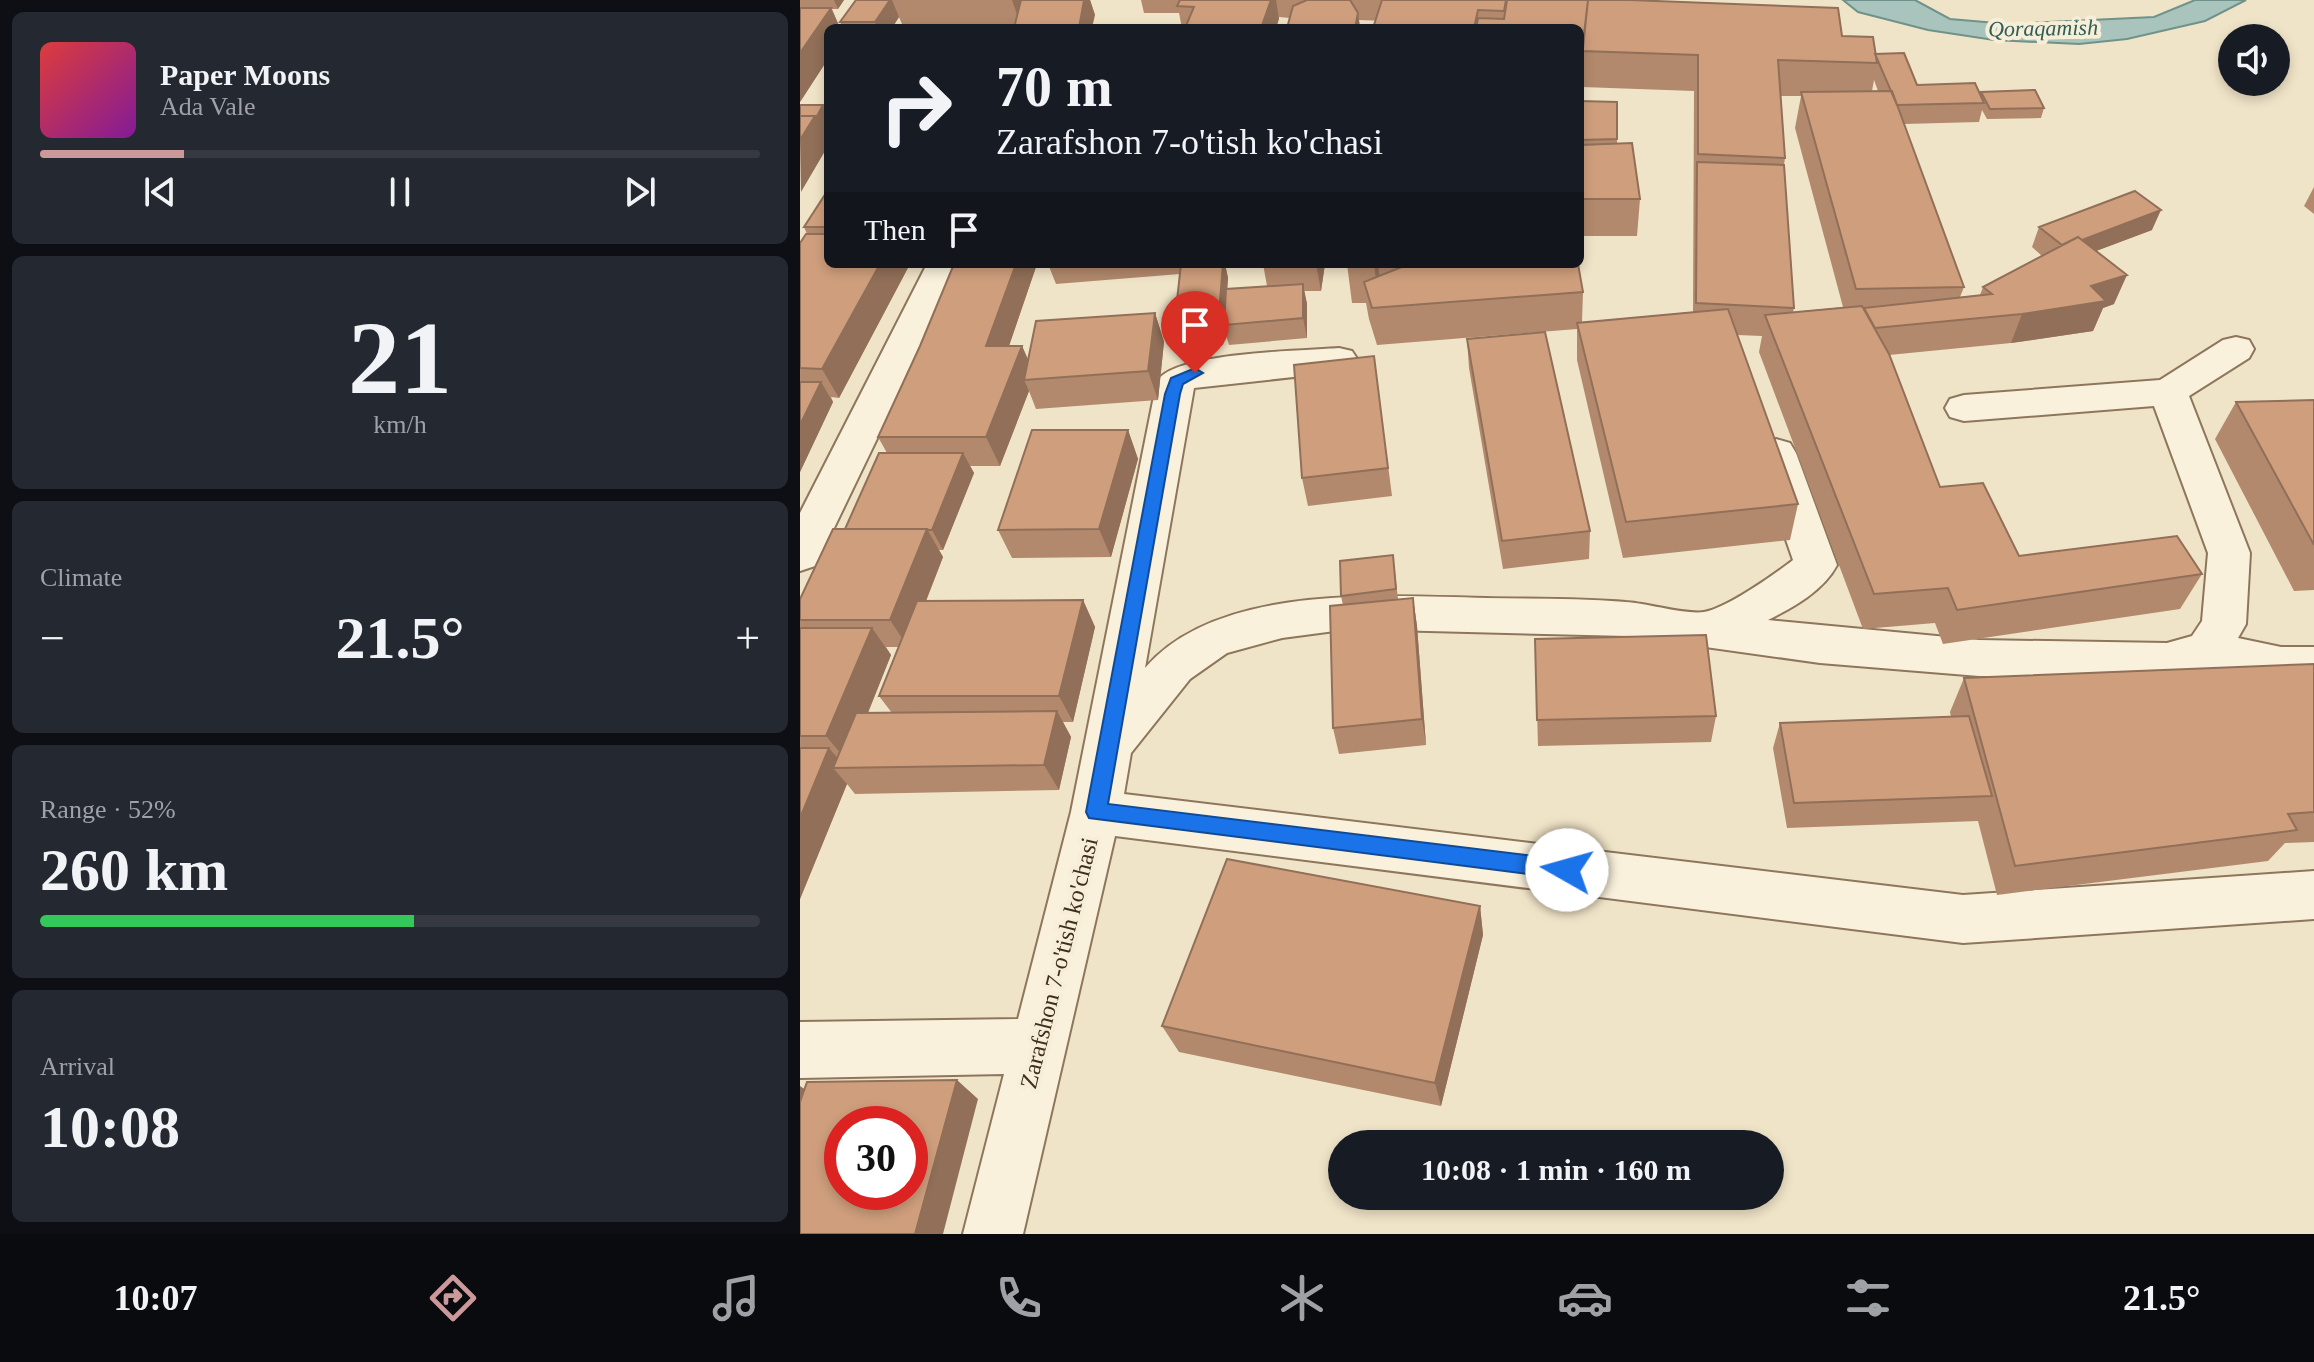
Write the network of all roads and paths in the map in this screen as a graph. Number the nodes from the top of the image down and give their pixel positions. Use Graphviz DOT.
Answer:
graph roads {
  1 [pos="942,268"];
  2 [pos="2236,349"];
  3 [pos="1339,360"];
  4 [pos="2168,392"];
  5 [pos="1964,408"];
  6 [pos="1763,414"];
  7 [pos="800,555"];
  8 [pos="1708,630"];
  9 [pos="2207,650"];
  10 [pos="2314,665"];
  11 [pos="1108,746"];
  12 [pos="1096,812"];
  13 [pos="2314,895"];
  14 [pos="1038,1046"];
  15 [pos="800,1050"];
  16 [pos="993,1234"];
  1 -- 7 [label="street"];
  2 -- 4 [label="street"];
  3 -- 11 [label="street, Zarafshon 7-o'tish ko'chasi"];
  4 -- 5 [label="street"];
  4 -- 9 [label="street"];
  6 -- 8 [label="street"];
  8 -- 9 [label="street"];
  8 -- 11 [label="street"];
  9 -- 10 [label="street"];
  11 -- 12 [label="street, Zarafshon 7-o'tish ko'chasi"];
  12 -- 13 [label="street"];
  12 -- 14 [label="street, Zarafshon 7-o'tish ko'chasi"];
  14 -- 15 [label="street"];
  14 -- 16 [label="street, Zarafshon 7-o'tish ko'chasi"];
}
